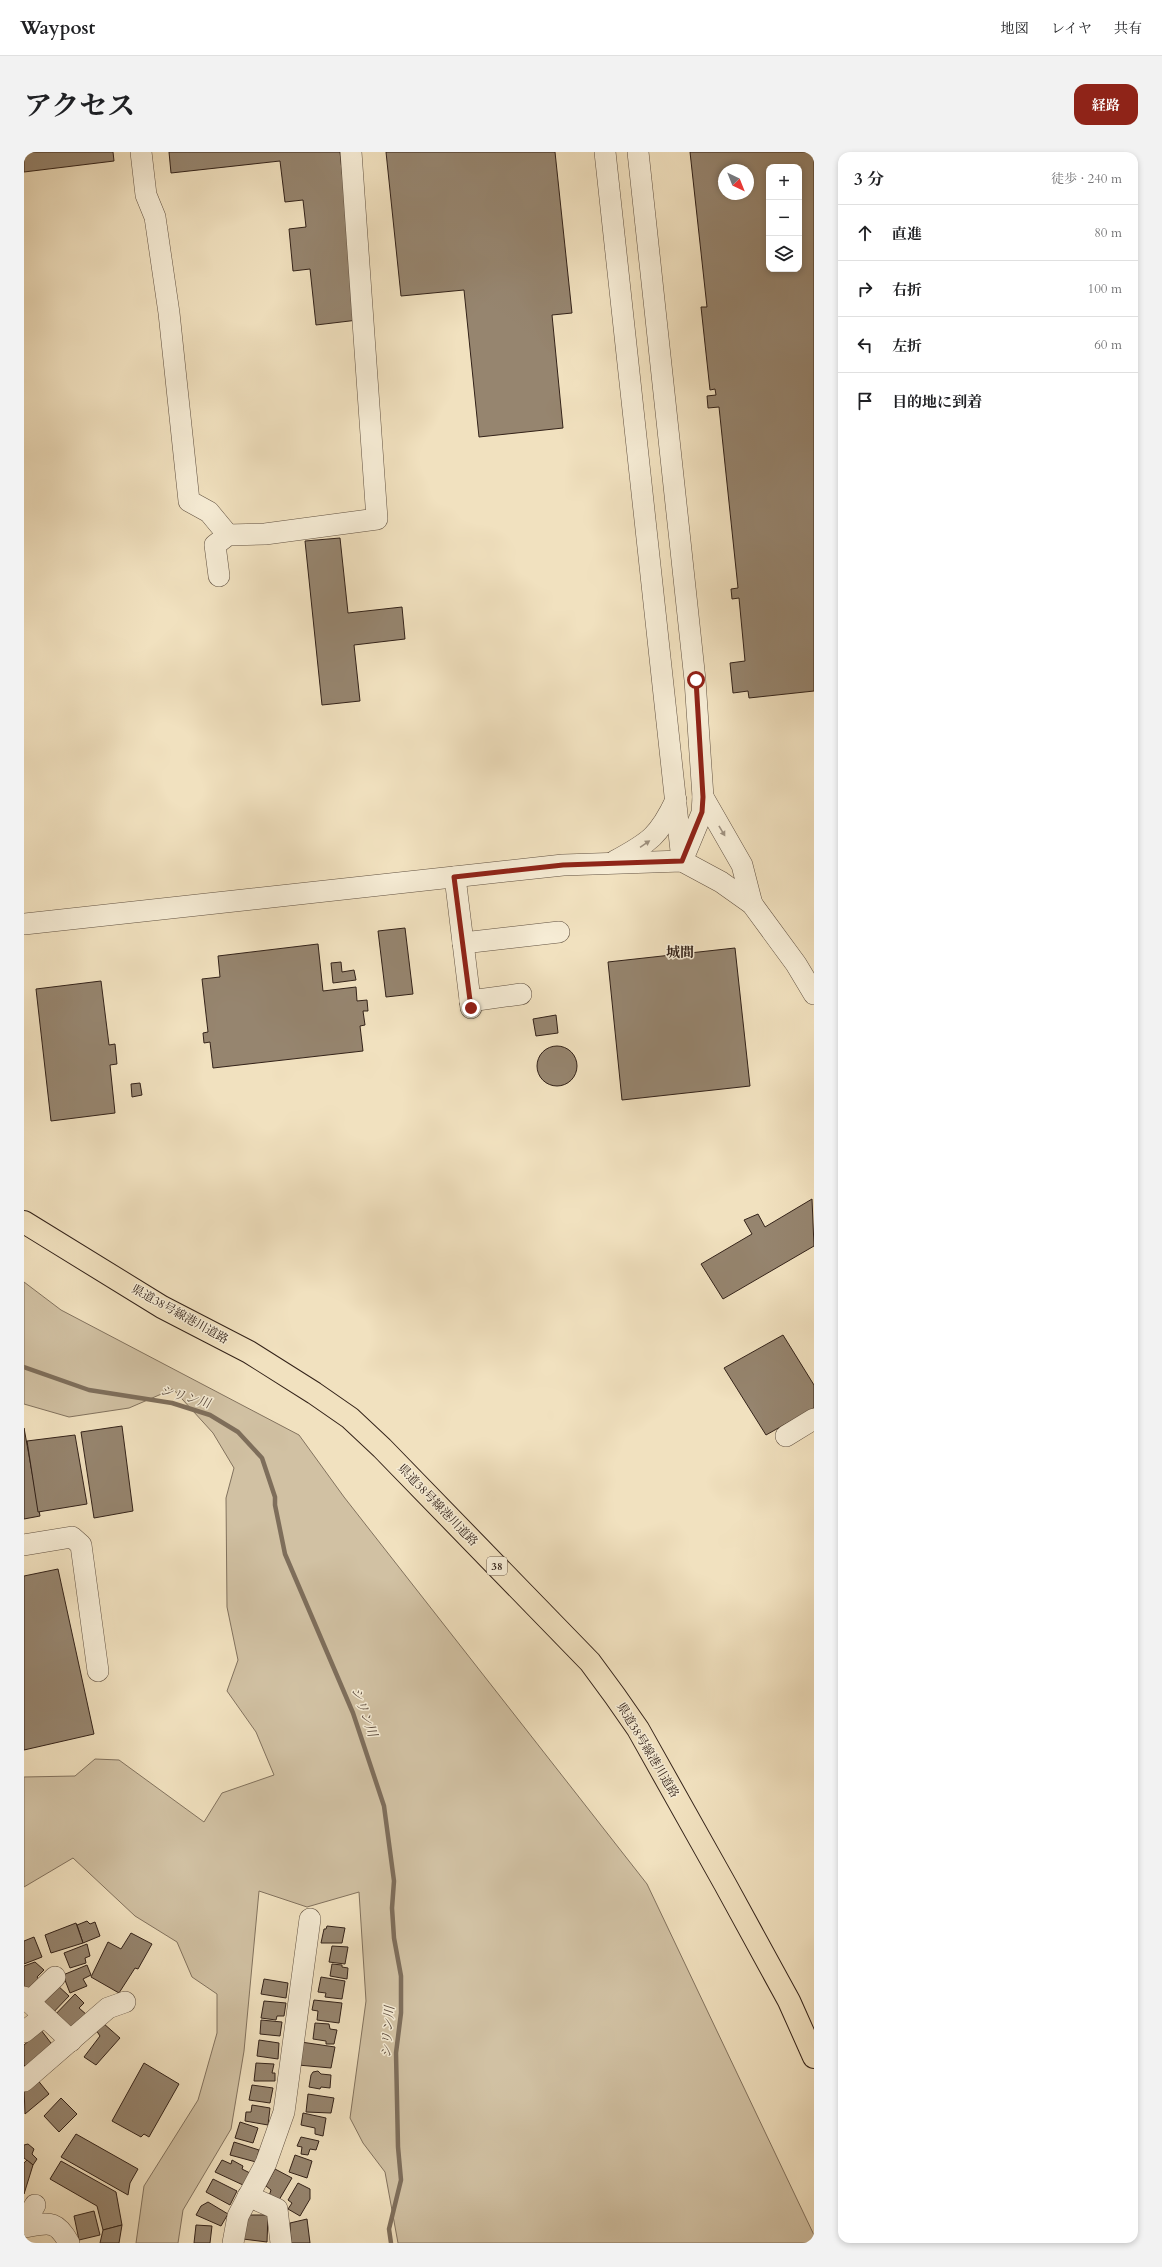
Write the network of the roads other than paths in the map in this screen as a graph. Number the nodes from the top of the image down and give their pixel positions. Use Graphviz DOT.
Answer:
graph roads {
  1 [pos="140,152"];
  2 [pos="351,152"];
  3 [pos="605,152"];
  4 [pos="638,152"];
  5 [pos="228,535"];
  6 [pos="219,576"];
  7 [pos="703,797"];
  8 [pos="676,800"];
  9 [pos="682,861"];
  10 [pos="611,863"];
  11 [pos="454,877"];
  12 [pos="752,904"];
  13 [pos="24,924"];
  14 [pos="559,932"];
  15 [pos="463,943"];
  16 [pos="521,994"];
  17 [pos="814,994"];
  18 [pos="24,1222"];
  19 [pos="814,1419"];
  20 [pos="786,1436"];
  21 [pos="24,1545"];
  22 [pos="98,1670"];
  23 [pos="310,1919"];
  24 [pos="55,1977"];
  25 [pos="125,2002"];
  26 [pos="32,2005"];
  27 [pos="24,2032"];
  28 [pos="71,2041"];
  29 [pos="814,2057"];
  30 [pos="24,2081"];
  31 [pos="248,2196"];
  32 [pos="35,2205"];
  33 [pos="24,2225"];
  34 [pos="69,2243"];
  35 [pos="233,2243"];
  36 [pos="281,2243"];
  1 -- 5 [label="street"];
  2 -- 5 [label="street"];
  3 -- 8 [label="street"];
  4 -- 7 [label="street"];
  5 -- 6 [label="street"];
  7 -- 9 [label="street"];
  7 -- 12 [label="street, one-way"];
  8 -- 9 [label="street"];
  10 -- 8 [label="street, one-way"];
  9 -- 10 [label="street"];
  9 -- 12 [label="street"];
  10 -- 11 [label="street"];
  11 -- 13 [label="street"];
  11 -- 15 [label="street"];
  12 -- 17 [label="street"];
  14 -- 15 [label="street"];
  15 -- 16 [label="street"];
  18 -- 29 [label="main road, 県道38号線港川道路 / 38"];
  19 -- 20 [label="street"];
  21 -- 22 [label="street"];
  23 -- 31 [label="street"];
  24 -- 26 [label="street"];
  25 -- 28 [label="street"];
  26 -- 27 [label="street"];
  26 -- 28 [label="street"];
  28 -- 30 [label="street"];
  31 -- 35 [label="street"];
  31 -- 36 [label="street"];
  32 -- 33 [label="street"];
  33 -- 34 [label="street"];
}
